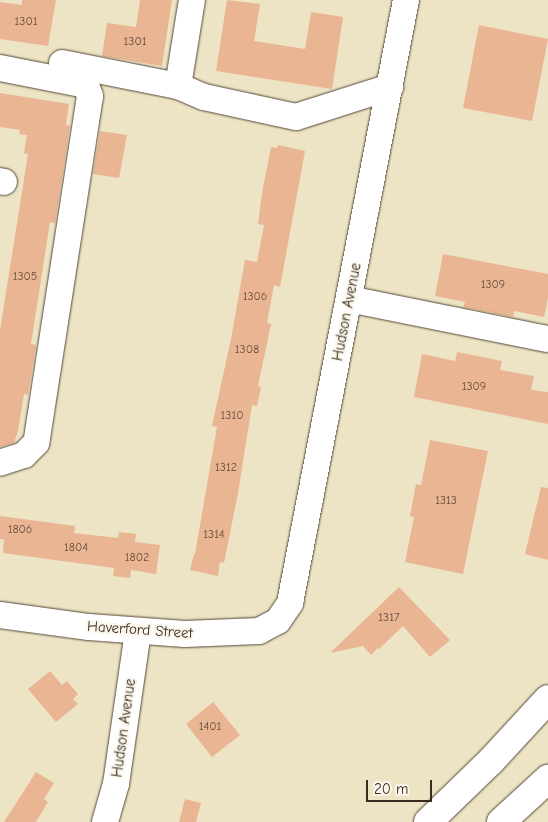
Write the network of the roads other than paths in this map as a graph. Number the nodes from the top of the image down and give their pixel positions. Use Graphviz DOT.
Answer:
graph roads {
  1 [pos="192,0"];
  2 [pos="406,0"];
  3 [pos="0,50"];
  4 [pos="0,68"];
  5 [pos="178,86"];
  6 [pos="390,87"];
  7 [pos="349,299"];
  8 [pos="548,338"];
  9 [pos="0,463"];
  10 [pos="0,615"];
  11 [pos="278,621"];
  12 [pos="138,632"];
  13 [pos="548,700"];
  14 [pos="548,779"];
  15 [pos="105,822"];
  16 [pos="428,822"];
  17 [pos="501,822"];
  1 -- 5 [label="street"];
  2 -- 6 [label="street, Hudson Avenue"];
  3 -- 5 [label="street"];
  4 -- 9 [label="street"];
  5 -- 6 [label="street"];
  6 -- 7 [label="street, Hudson Avenue"];
  7 -- 8 [label="street"];
  7 -- 11 [label="street, Hudson Avenue"];
  10 -- 12 [label="street, Haverford Street"];
  11 -- 12 [label="street, Haverford Street"];
  12 -- 15 [label="street, Hudson Avenue"];
  13 -- 16 [label="highway"];
  14 -- 17 [label="highway"];
}
